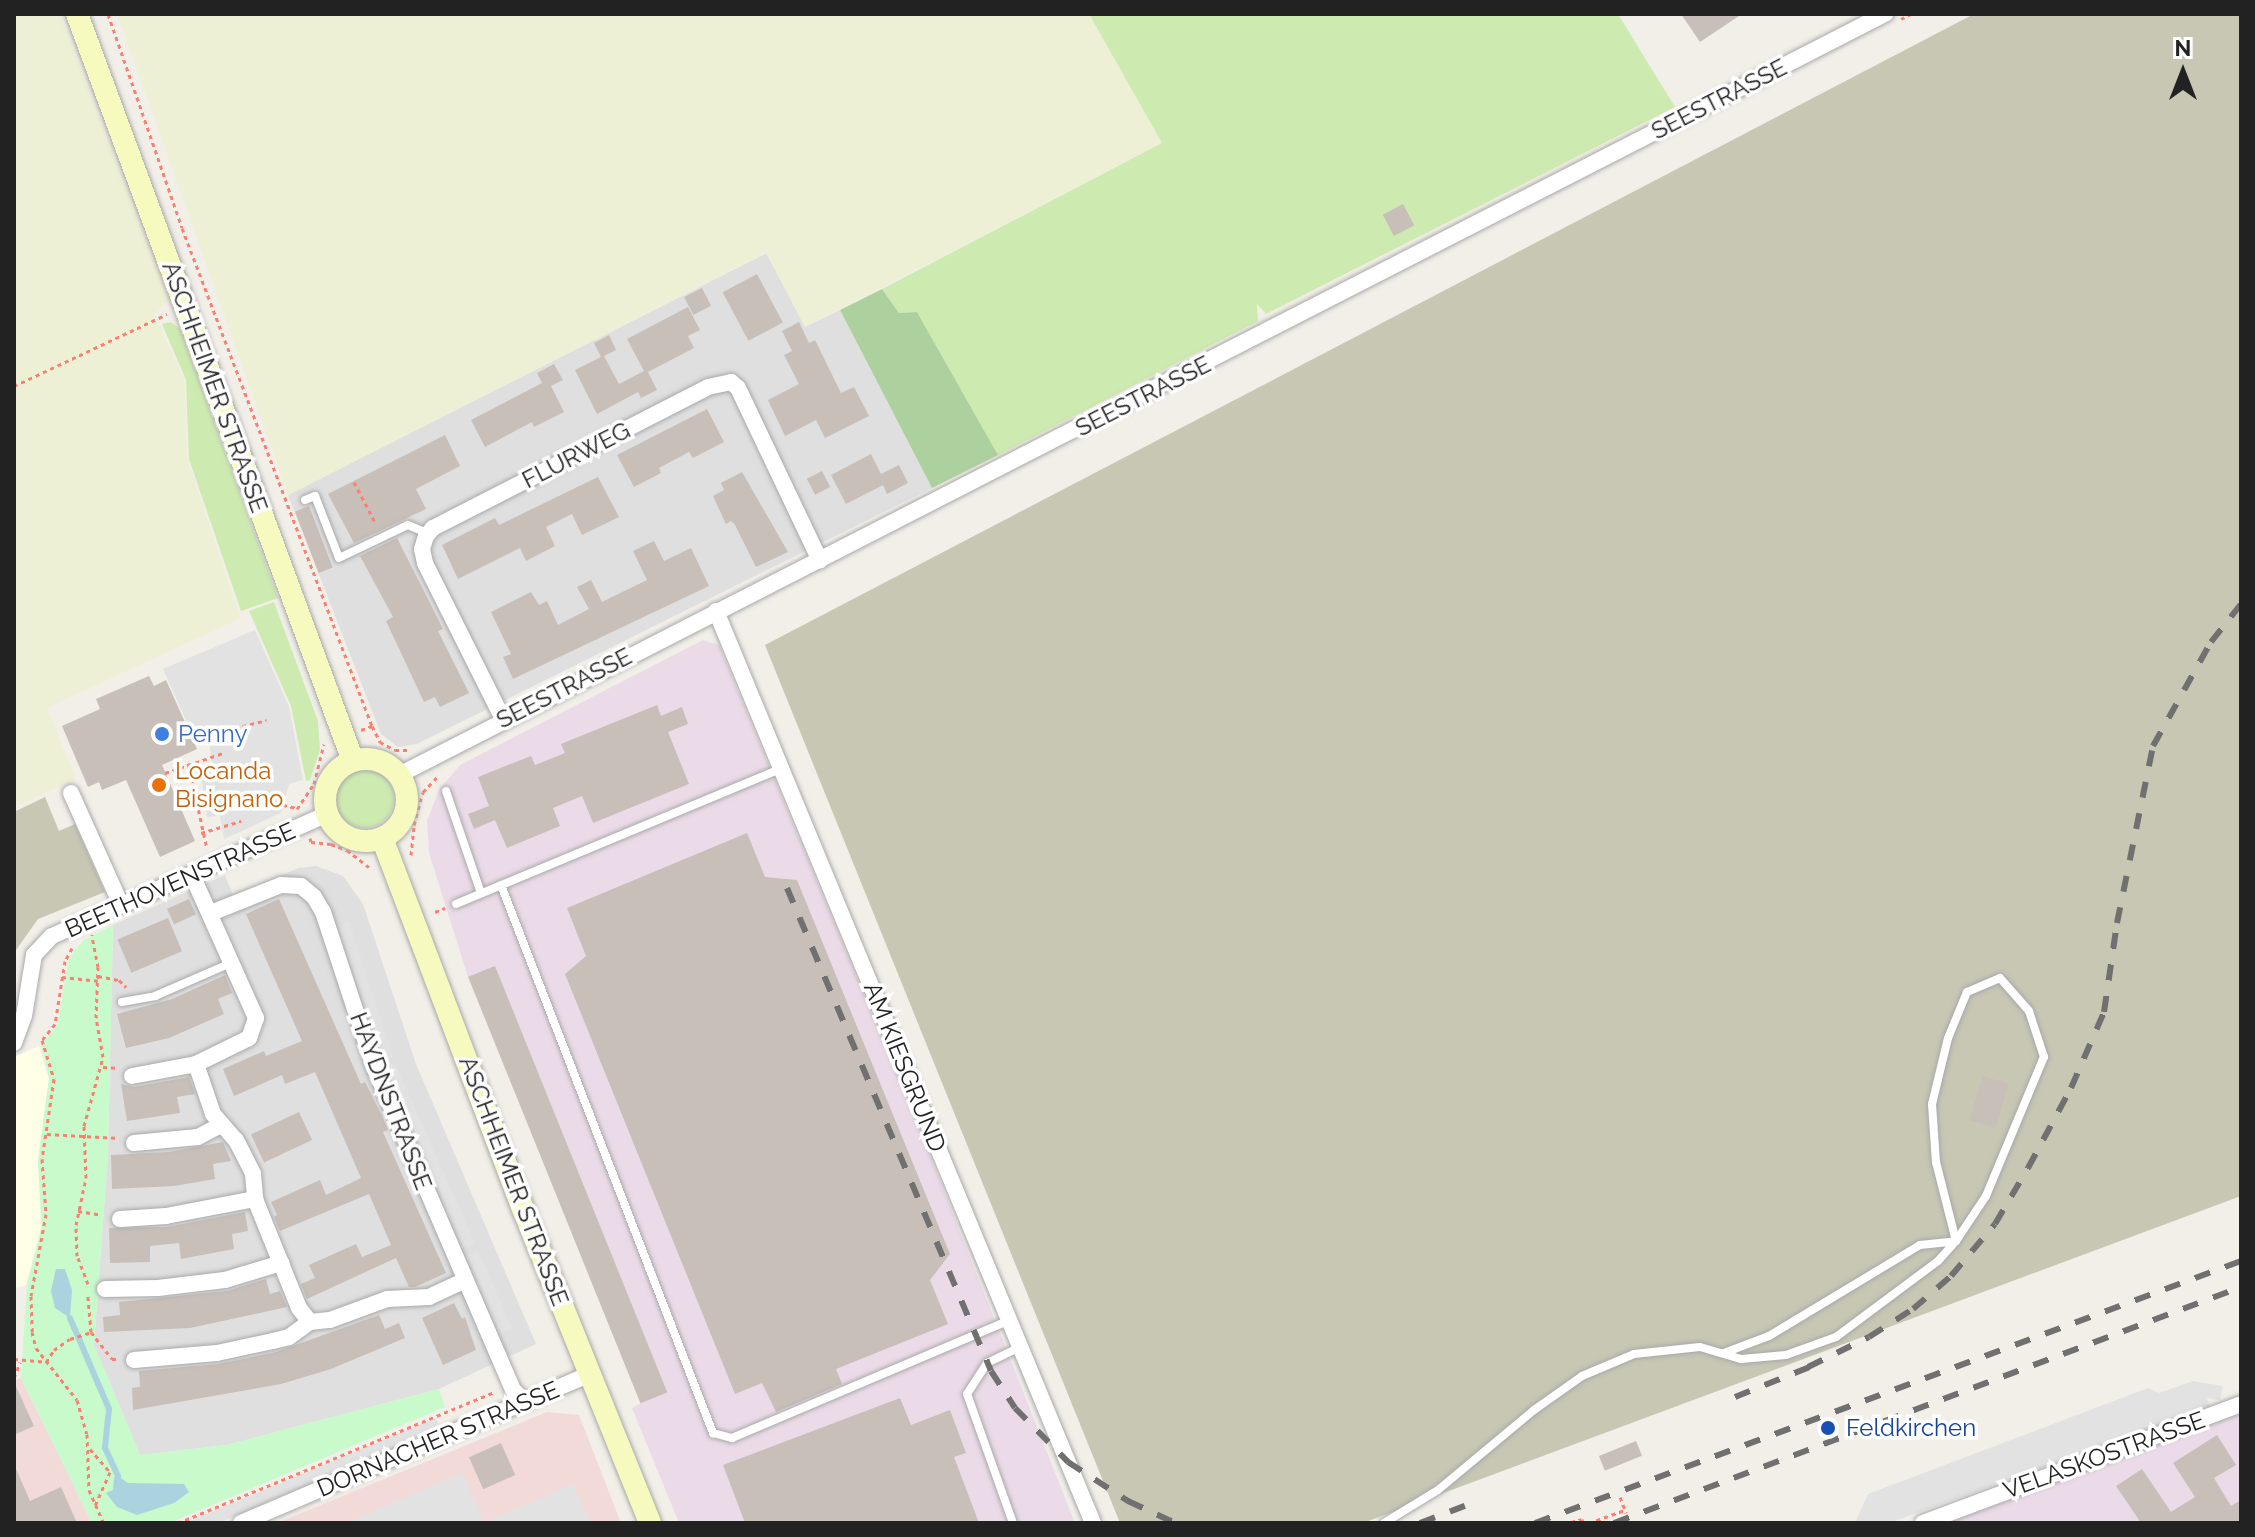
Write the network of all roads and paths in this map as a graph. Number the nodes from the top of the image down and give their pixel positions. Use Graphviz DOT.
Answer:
graph roads {
  1 [pos="77,14"];
  2 [pos="108,14"];
  3 [pos="1885,14"];
  4 [pos="185,306"];
  5 [pos="14,386"];
  6 [pos="354,482"];
  7 [pos="305,500"];
  8 [pos="428,533"];
  9 [pos="383,537"];
  10 [pos="820,561"];
  11 [pos="716,611"];
  12 [pos="503,719"];
  13 [pos="267,720"];
  14 [pos="219,732"];
  15 [pos="223,753"];
  16 [pos="353,761"];
  17 [pos="188,763"];
  18 [pos="421,763"];
  19 [pos="782,768"];
  20 [pos="165,773"];
  21 [pos="399,775"];
  22 [pos="446,791"];
  23 [pos="71,793"];
  24 [pos="275,803"];
  25 [pos="297,808"];
  26 [pos="327,814"];
  27 [pos="241,821"];
  28 [pos="201,833"];
  29 [pos="382,838"];
  30 [pos="311,842"];
  31 [pos="298,847"];
  32 [pos="413,854"];
  33 [pos="214,865"];
  34 [pos="192,875"];
  35 [pos="501,885"];
  36 [pos="481,893"];
  37 [pos="456,904"];
  38 [pos="121,905"];
  39 [pos="446,908"];
  40 [pos="435,912"];
  41 [pos="211,913"];
  42 [pos="232,963"];
  43 [pos="62,977"];
  44 [pos="98,978"];
  45 [pos="132,1000"];
  46 [pos="122,1002"];
  47 [pos="14,1043"];
  48 [pos="196,1064"];
  49 [pos="132,1076"];
  50 [pos="222,1124"];
  51 [pos="46,1133"];
  52 [pos="84,1139"];
  53 [pos="138,1143"];
  54 [pos="255,1199"];
  55 [pos="78,1211"];
  56 [pos="120,1219"];
  57 [pos="1956,1241"];
  58 [pos="281,1263"];
  59 [pos="464,1281"];
  60 [pos="105,1289"];
  61 [pos="1010,1320"];
  62 [pos="310,1322"];
  63 [pos="91,1332"];
  64 [pos="1021,1346"];
  65 [pos="1724,1353"];
  66 [pos="14,1359"];
  67 [pos="134,1360"];
  68 [pos="20,1362"];
  69 [pos="46,1362"];
  70 [pos="590,1374"];
  71 [pos="14,1378"];
  72 [pos="519,1396"];
  73 [pos="2241,1404"];
  74 [pos="88,1446"];
  75 [pos="1620,1497"];
  76 [pos="95,1505"];
  77 [pos="1571,1522"];
  78 [pos="104,1523"];
  79 [pos="178,1523"];
  80 [pos="241,1523"];
  81 [pos="650,1523"];
  82 [pos="1013,1523"];
  83 [pos="1093,1523"];
  84 [pos="1384,1523"];
  85 [pos="1586,1523"];
  86 [pos="1923,1523"];
  1 -- 4 [label="main road, ASCHHEIMER STRASSE"];
  2 -- 18 [label="path"];
  3 -- 10 [label="street, SEESTRASSE"];
  4 -- 5 [label="path"];
  4 -- 16 [label="main road, ASCHHEIMER STRASSE"];
  6 -- 9 [label="path"];
  7 -- 9 [label="lane"];
  8 -- 9 [label="lane"];
  8 -- 10 [label="street, FLURWEG"];
  8 -- 12 [label="street"];
  10 -- 11 [label="street, SEESTRASSE"];
  11 -- 12 [label="street, SEESTRASSE"];
  11 -- 19 [label="street, AM KIESGRUND"];
  12 -- 18 [label="street, SEESTRASSE"];
  13 -- 14 [label="path"];
  15 -- 17 [label="path"];
  16 -- 21 [label="main road"];
  16 -- 26 [label="main road"];
  17 -- 20 [label="path"];
  17 -- 28 [label="path"];
  18 -- 21 [label="street, SEESTRASSE"];
  18 -- 32 [label="path"];
  19 -- 35 [label="lane"];
  19 -- 61 [label="street, AM KIESGRUND"];
  21 -- 29 [label="main road"];
  22 -- 36 [label="lane"];
  23 -- 38 [label="street"];
  24 -- 25 [label="path"];
  26 -- 29 [label="main road"];
  26 -- 33 [label="street, BEETHOVENSTRASSE"];
  27 -- 28 [label="path"];
  28 -- 33 [label="path"];
  29 -- 70 [label="main road, ASCHHEIMER STRASSE"];
  30 -- 31 [label="path"];
  33 -- 34 [label="street, BEETHOVENSTRASSE"];
  34 -- 38 [label="street, BEETHOVENSTRASSE"];
  34 -- 41 [label="street"];
  35 -- 36 [label="lane"];
  35 -- 61 [label="lane"];
  36 -- 37 [label="lane"];
  38 -- 47 [label="street, BEETHOVENSTRASSE"];
  39 -- 40 [label="path"];
  41 -- 42 [label="street"];
  41 -- 59 [label="street, HAYDNSTRASSE"];
  42 -- 45 [label="lane"];
  42 -- 48 [label="street"];
  43 -- 44 [label="path"];
  43 -- 44 [label="path"];
  43 -- 51 [label="path"];
  44 -- 45 [label="path"];
  44 -- 52 [label="path"];
  45 -- 46 [label="lane"];
  48 -- 49 [label="street"];
  48 -- 50 [label="street"];
  50 -- 53 [label="street"];
  50 -- 54 [label="street"];
  51 -- 52 [label="path"];
  51 -- 69 [label="path"];
  52 -- 53 [label="path"];
  52 -- 55 [label="path"];
  54 -- 56 [label="street"];
  54 -- 58 [label="street"];
  55 -- 56 [label="path"];
  55 -- 63 [label="path"];
  57 -- 57 [label="lane"];
  57 -- 65 [label="lane"];
  57 -- 65 [label="lane"];
  58 -- 60 [label="street"];
  58 -- 62 [label="street"];
  59 -- 62 [label="street"];
  59 -- 72 [label="street, HAYDNSTRASSE"];
  61 -- 64 [label="street, AM KIESGRUND"];
  62 -- 67 [label="street"];
  63 -- 67 [label="path"];
  63 -- 69 [label="path"];
  64 -- 82 [label="lane"];
  64 -- 83 [label="street, AM KIESGRUND"];
  65 -- 84 [label="lane"];
  66 -- 68 [label="path"];
  68 -- 69 [label="path"];
  68 -- 71 [label="path"];
  69 -- 74 [label="path"];
  70 -- 72 [label="street, DORNACHER STRASSE"];
  70 -- 81 [label="main road, ASCHHEIMER STRASSE"];
  72 -- 79 [label="path"];
  72 -- 80 [label="street, DORNACHER STRASSE"];
  73 -- 86 [label="street, VELASKOSTRASSE"];
  74 -- 76 [label="path"];
  74 -- 76 [label="path"];
  75 -- 85 [label="path"];
  76 -- 78 [label="path"];
  77 -- 85 [label="path"];
}
